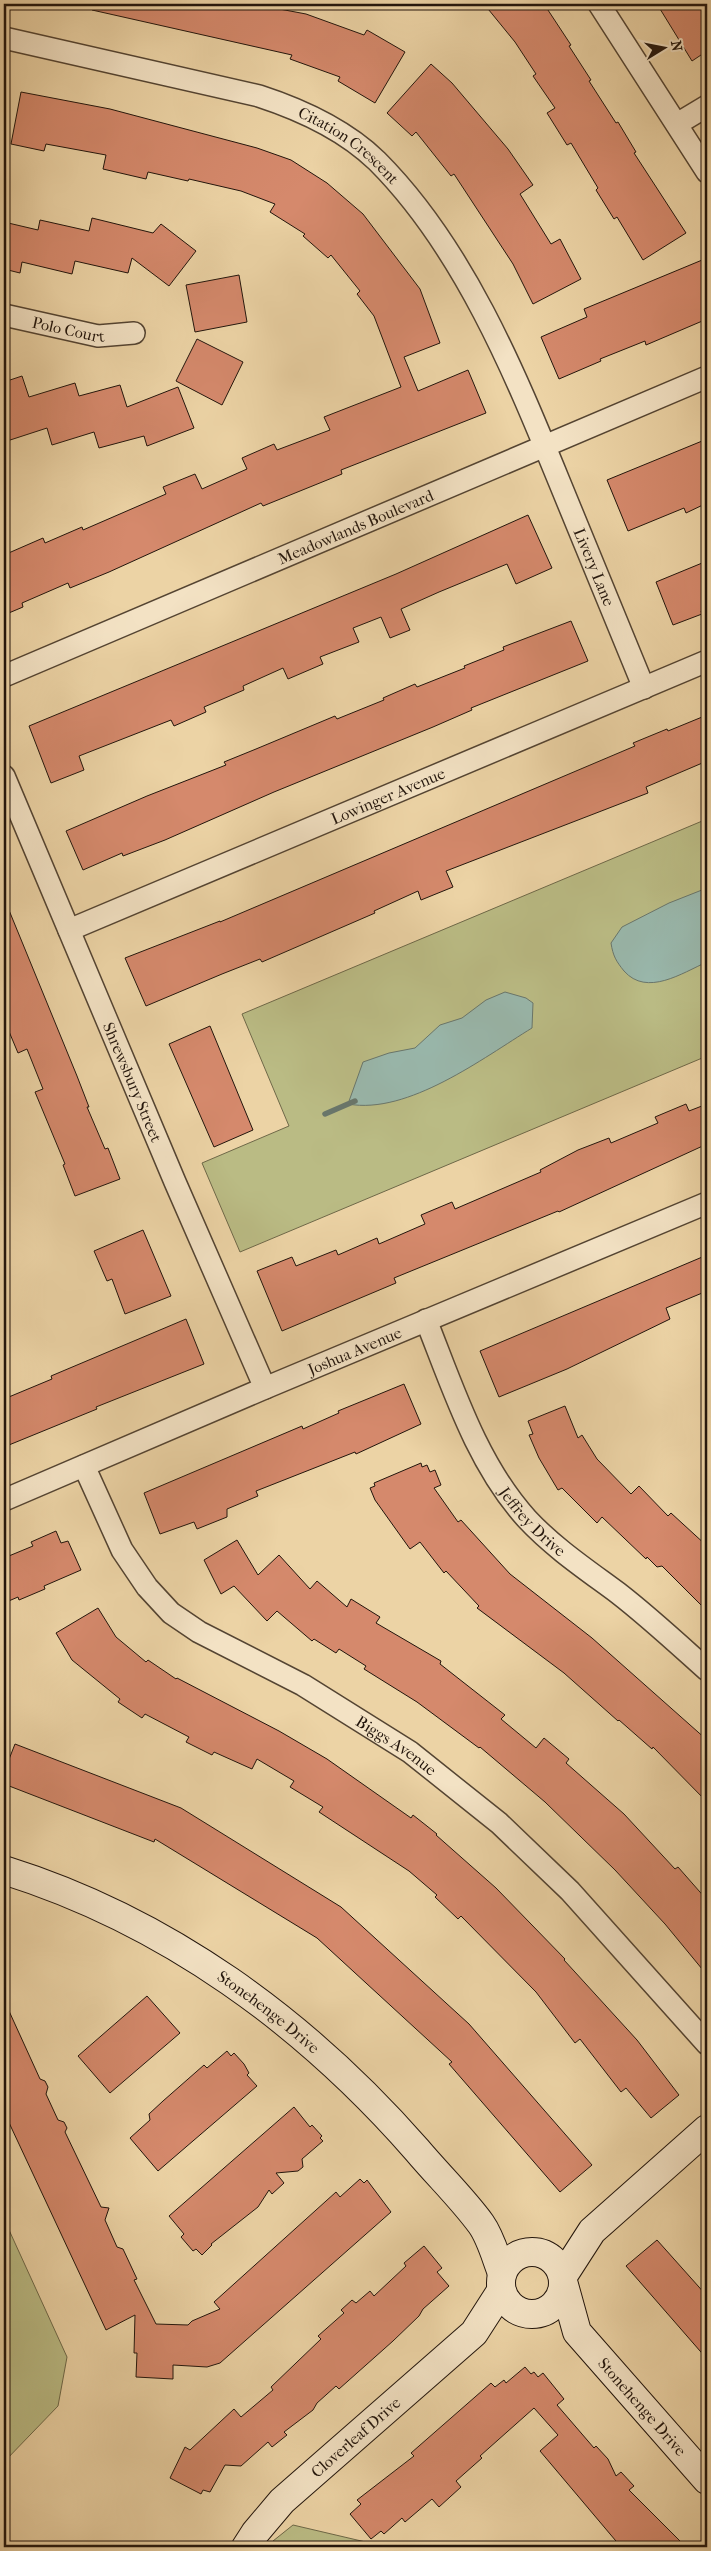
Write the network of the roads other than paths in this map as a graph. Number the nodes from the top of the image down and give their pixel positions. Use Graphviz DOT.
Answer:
graph roads {
  1 [pos="598,4"];
  2 [pos="4,38"];
  3 [pos="707,106"];
  4 [pos="677,124"];
  5 [pos="707,172"];
  6 [pos="4,315"];
  7 [pos="134,333"];
  8 [pos="707,377"];
  9 [pos="545,447"];
  10 [pos="707,661"];
  11 [pos="4,676"];
  12 [pos="644,688"];
  13 [pos="4,776"];
  14 [pos="68,930"];
  15 [pos="707,1203"];
  16 [pos="426,1320"];
  17 [pos="265,1388"];
  18 [pos="84,1466"];
  19 [pos="4,1500"];
  20 [pos="707,1670"];
  21 [pos="4,1870"];
  22 [pos="707,2044"];
  23 [pos="707,2130"];
  24 [pos="482,2226"];
  25 [pos="592,2231"];
  26 [pos="532,2251"];
  27 [pos="563,2281"];
  28 [pos="502,2282"];
  29 [pos="529,2314"];
  30 [pos="577,2332"];
  31 [pos="474,2334"];
  32 [pos="707,2480"];
  33 [pos="246,2547"];
  1 -- 4 [label="street"];
  2 -- 9 [label="street, Citation Crescent"];
  3 -- 4 [label="street"];
  4 -- 5 [label="street"];
  6 -- 7 [label="street, Polo Court"];
  8 -- 9 [label="street, Meadowlands Boulevard"];
  9 -- 11 [label="street, Meadowlands Boulevard"];
  9 -- 12 [label="street, Livery Lane"];
  10 -- 12 [label="street, Lowinger Avenue"];
  12 -- 14 [label="street, Lowinger Avenue"];
  13 -- 14 [label="street, Shrewsbury Street"];
  14 -- 17 [label="street, Shrewsbury Street"];
  15 -- 16 [label="street, Joshua Avenue"];
  16 -- 17 [label="street, Joshua Avenue"];
  16 -- 20 [label="street, Jeffrey Drive"];
  17 -- 18 [label="street, Joshua Avenue"];
  18 -- 19 [label="street, Joshua Avenue"];
  18 -- 22 [label="street, Biggs Avenue"];
  21 -- 24 [label="street, Stonehenge Drive"];
  23 -- 25 [label="street"];
  24 -- 26 [label="street, Stonehenge Drive"];
  24 -- 28 [label="street, Stonehenge Drive"];
  25 -- 26 [label="street"];
  25 -- 27 [label="street"];
  26 -- 27 [label="street"];
  26 -- 28 [label="street"];
  27 -- 29 [label="street"];
  27 -- 30 [label="street, Stonehenge Drive"];
  28 -- 29 [label="street"];
  28 -- 31 [label="street, Cloverleaf Drive"];
  29 -- 30 [label="street, Stonehenge Drive"];
  29 -- 31 [label="street, Cloverleaf Drive"];
  30 -- 32 [label="street, Stonehenge Drive"];
  31 -- 33 [label="street, Cloverleaf Drive"];
}
